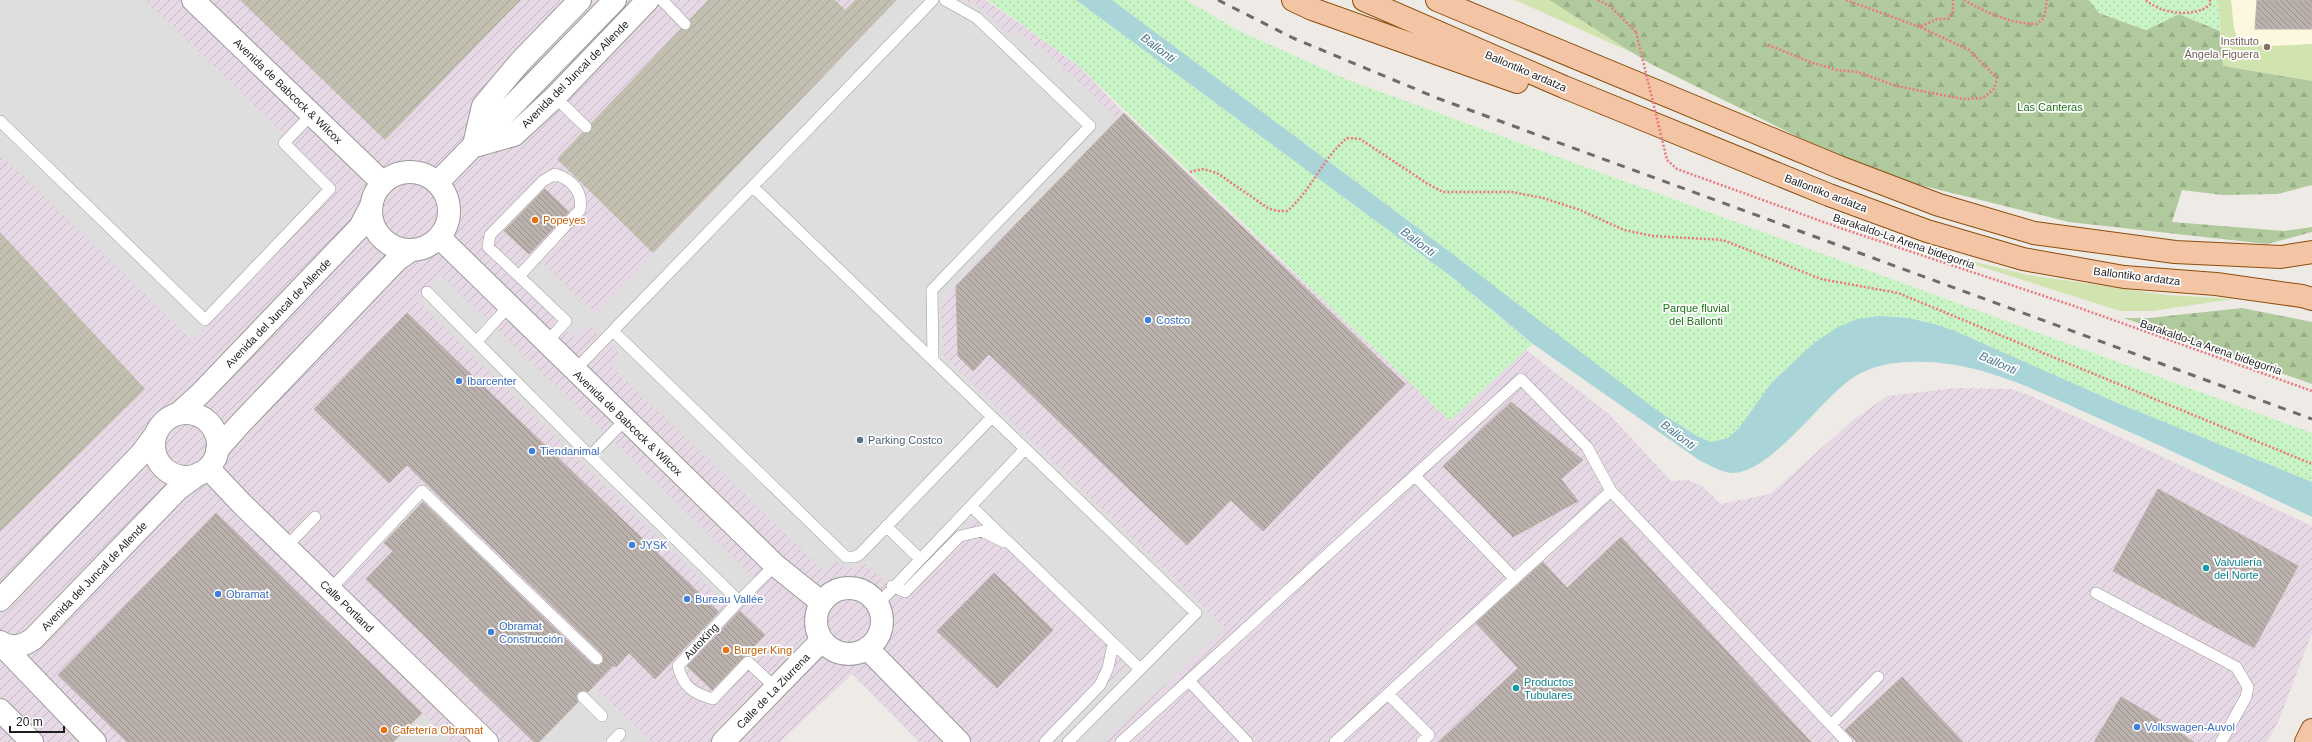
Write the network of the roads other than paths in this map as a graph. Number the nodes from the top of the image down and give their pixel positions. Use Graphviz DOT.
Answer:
graph roads {
  1 [pos="193,0"];
  2 [pos="580,0"];
  3 [pos="615,0"];
  4 [pos="648,0"];
  5 [pos="662,0"];
  6 [pos="933,0"];
  7 [pos="946,0"];
  8 [pos="1293,0"];
  9 [pos="1364,0"];
  10 [pos="1437,0"];
  11 [pos="1478,0"];
  12 [pos="686,24"];
  13 [pos="1593,64"];
  14 [pos="1564,88"];
  15 [pos="555,97"];
  16 [pos="312,114"];
  17 [pos="0,121"];
  18 [pos="586,127"];
  19 [pos="474,146"];
  20 [pos="383,183"];
  21 [pos="437,183"];
  22 [pos="753,187"];
  23 [pos="371,206"];
  24 [pos="439,237"];
  25 [pos="411,250"];
  26 [pos="2312,252"];
  27 [pos="519,276"];
  28 [pos="427,292"];
  29 [pos="2312,299"];
  30 [pos="509,306"];
  31 [pos="613,331"];
  32 [pos="477,341"];
  33 [pos="546,343"];
  34 [pos="933,360"];
  35 [pos="574,371"];
  36 [pos="178,414"];
  37 [pos="992,417"];
  38 [pos="625,420"];
  39 [pos="155,435"];
  40 [pos="1025,449"];
  41 [pos="590,456"];
  42 [pos="208,464"];
  43 [pos="1415,476"];
  44 [pos="1611,491"];
  45 [pos="971,506"];
  46 [pos="315,517"];
  47 [pos="886,526"];
  48 [pos="1012,546"];
  49 [pos="286,547"];
  50 [pos="920,558"];
  51 [pos="774,565"];
  52 [pos="1514,578"];
  53 [pos="892,586"];
  54 [pos="330,590"];
  55 [pos="2096,592"];
  56 [pos="0,600"];
  57 [pos="739,601"];
  58 [pos="821,602"];
  59 [pos="878,604"];
  60 [pos="822,640"];
  61 [pos="0,642"];
  62 [pos="1113,644"];
  63 [pos="868,648"];
  64 [pos="597,659"];
  65 [pos="1140,670"];
  66 [pos="1878,677"];
  67 [pos="1189,681"];
  68 [pos="776,688"];
  69 [pos="1388,694"];
  70 [pos="583,697"];
  71 [pos="0,710"];
  72 [pos="602,716"];
  73 [pos="1831,724"];
  74 [pos="2312,730"];
  75 [pos="32,742"];
  76 [pos="95,742"];
  77 [pos="487,742"];
  78 [pos="723,742"];
  79 [pos="959,742"];
  80 [pos="1045,742"];
  81 [pos="1068,742"];
  82 [pos="1121,742"];
  83 [pos="1247,742"];
  84 [pos="1335,742"];
  85 [pos="1422,742"];
  86 [pos="1847,742"];
  87 [pos="2221,742"];
  88 [pos="2306,742"];
  1 -- 16 [label="street, Avenida de Babcock & Wilcox"];
  2 -- 19 [label="street"];
  3 -- 19 [label="street, Avenida del Juncal de Allende"];
  4 -- 15 [label="street, Avenida del Juncal de Allende"];
  5 -- 12 [label="lane"];
  6 -- 22 [label="lane"];
  7 -- 34 [label="lane"];
  8 -- 14 [label="main road"];
  9 -- 14 [label="main road, Ballontiko ardatza"];
  10 -- 13 [label="main road"];
  11 -- 13 [label="main road"];
  13 -- 26 [label="main road"];
  14 -- 29 [label="main road, Ballontiko ardatza"];
  15 -- 18 [label="lane"];
  15 -- 19 [label="street, Avenida del Juncal de Allende"];
  16 -- 17 [label="lane"];
  16 -- 20 [label="street, Avenida de Babcock & Wilcox"];
  19 -- 21 [label="street, Avenida del Juncal de Allende"];
  20 -- 21 [label="street"];
  20 -- 23 [label="street"];
  21 -- 24 [label="street"];
  22 -- 31 [label="lane"];
  22 -- 34 [label="lane"];
  23 -- 25 [label="street"];
  23 -- 36 [label="street, Avenida del Juncal de Allende"];
  24 -- 25 [label="street"];
  24 -- 30 [label="street, Avenida de Babcock & Wilcox"];
  25 -- 42 [label="street, Avenida del Juncal de Allende"];
  27 -- 27 [label="lane"];
  27 -- 33 [label="lane"];
  28 -- 32 [label="lane"];
  30 -- 32 [label="lane"];
  30 -- 33 [label="street, Avenida de Babcock & Wilcox"];
  31 -- 35 [label="lane"];
  31 -- 47 [label="lane"];
  32 -- 41 [label="lane"];
  33 -- 35 [label="street, Avenida de Babcock & Wilcox"];
  34 -- 37 [label="lane"];
  35 -- 38 [label="street, Avenida de Babcock & Wilcox"];
  36 -- 39 [label="street"];
  36 -- 42 [label="street"];
  37 -- 40 [label="lane"];
  37 -- 47 [label="lane"];
  38 -- 41 [label="lane"];
  38 -- 51 [label="street, Avenida de Babcock & Wilcox"];
  39 -- 42 [label="street"];
  39 -- 56 [label="street"];
  40 -- 45 [label="lane"];
  40 -- 65 [label="lane"];
  41 -- 57 [label="lane"];
  42 -- 49 [label="street, Calle Portland"];
  42 -- 61 [label="street, Avenida del Juncal de Allende"];
  43 -- 44 [label="lane"];
  43 -- 52 [label="lane"];
  43 -- 67 [label="lane"];
  44 -- 52 [label="lane"];
  44 -- 73 [label="lane"];
  45 -- 48 [label="lane"];
  45 -- 50 [label="lane"];
  46 -- 49 [label="lane"];
  47 -- 50 [label="lane"];
  48 -- 53 [label="lane"];
  48 -- 62 [label="lane"];
  49 -- 54 [label="street, Calle Portland"];
  50 -- 53 [label="lane"];
  51 -- 57 [label="lane"];
  51 -- 58 [label="street, Avenida de Babcock & Wilcox"];
  52 -- 69 [label="lane"];
  53 -- 59 [label="lane"];
  54 -- 64 [label="lane"];
  54 -- 77 [label="street, Calle Portland"];
  55 -- 87 [label="lane"];
  57 -- 68 [label="lane, AutoKing"];
  58 -- 59 [label="street"];
  58 -- 60 [label="street"];
  59 -- 63 [label="street"];
  60 -- 63 [label="street"];
  60 -- 68 [label="street, Calle de La Ziurrena"];
  61 -- 76 [label="street"];
  62 -- 65 [label="lane"];
  62 -- 80 [label="lane"];
  63 -- 79 [label="street"];
  65 -- 81 [label="lane"];
  66 -- 73 [label="lane"];
  67 -- 82 [label="lane"];
  67 -- 83 [label="lane"];
  68 -- 78 [label="street, Calle de La Ziurrena"];
  69 -- 84 [label="lane"];
  69 -- 85 [label="lane"];
  70 -- 72 [label="lane"];
  71 -- 75 [label="street"];
  73 -- 86 [label="lane"];
  74 -- 88 [label="main road"];
}
